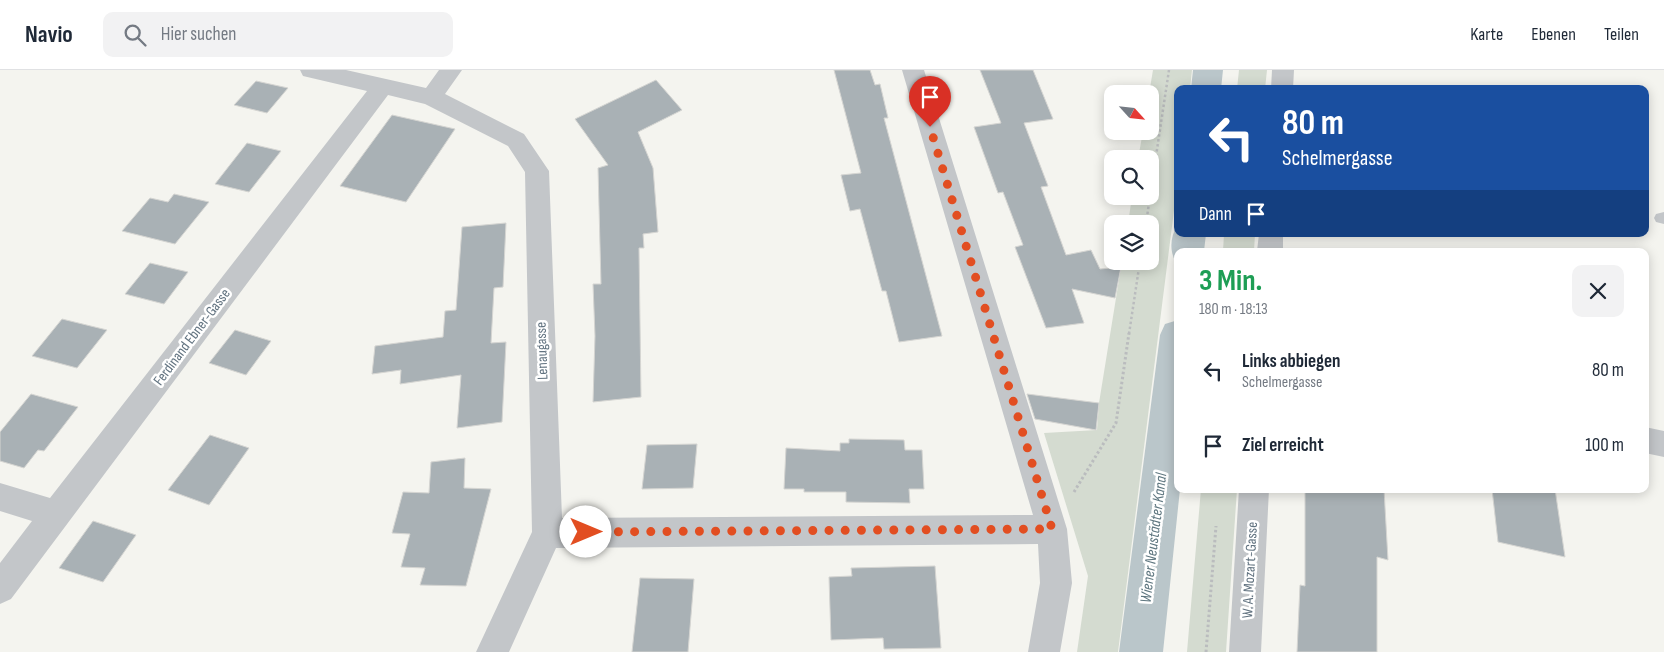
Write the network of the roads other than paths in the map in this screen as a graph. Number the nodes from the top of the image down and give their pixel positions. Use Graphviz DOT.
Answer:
graph roads {
  1 [pos="311,70"];
  2 [pos="451,70"];
  3 [pos="913,70"];
  4 [pos="1283,70"];
  5 [pos="1282,85"];
  6 [pos="383,86"];
  7 [pos="431,97"];
  8 [pos="1649,441"];
  9 [pos="1664,444"];
  10 [pos="1254,493"];
  11 [pos="0,497"];
  12 [pos="57,514"];
  13 [pos="1052,529"];
  14 [pos="547,533"];
  15 [pos="0,588"];
  16 [pos="492,652"];
  17 [pos="1044,652"];
  18 [pos="1245,652"];
  1 -- 6 [label="street, Lenaugasse"];
  2 -- 7 [label="street"];
  3 -- 13 [label="street"];
  4 -- 5 [label="street"];
  6 -- 7 [label="street, Lenaugasse"];
  6 -- 12 [label="street, Ferdinand Ebner-Gasse"];
  7 -- 14 [label="street, Lenaugasse"];
  8 -- 9 [label="street"];
  10 -- 18 [label="street, W. A. Mozart-Gasse"];
  11 -- 12 [label="street"];
  12 -- 15 [label="street, Ferdinand Ebner-Gasse"];
  13 -- 14 [label="street"];
  13 -- 17 [label="street"];
  14 -- 16 [label="street, Lenaugasse"];
}
